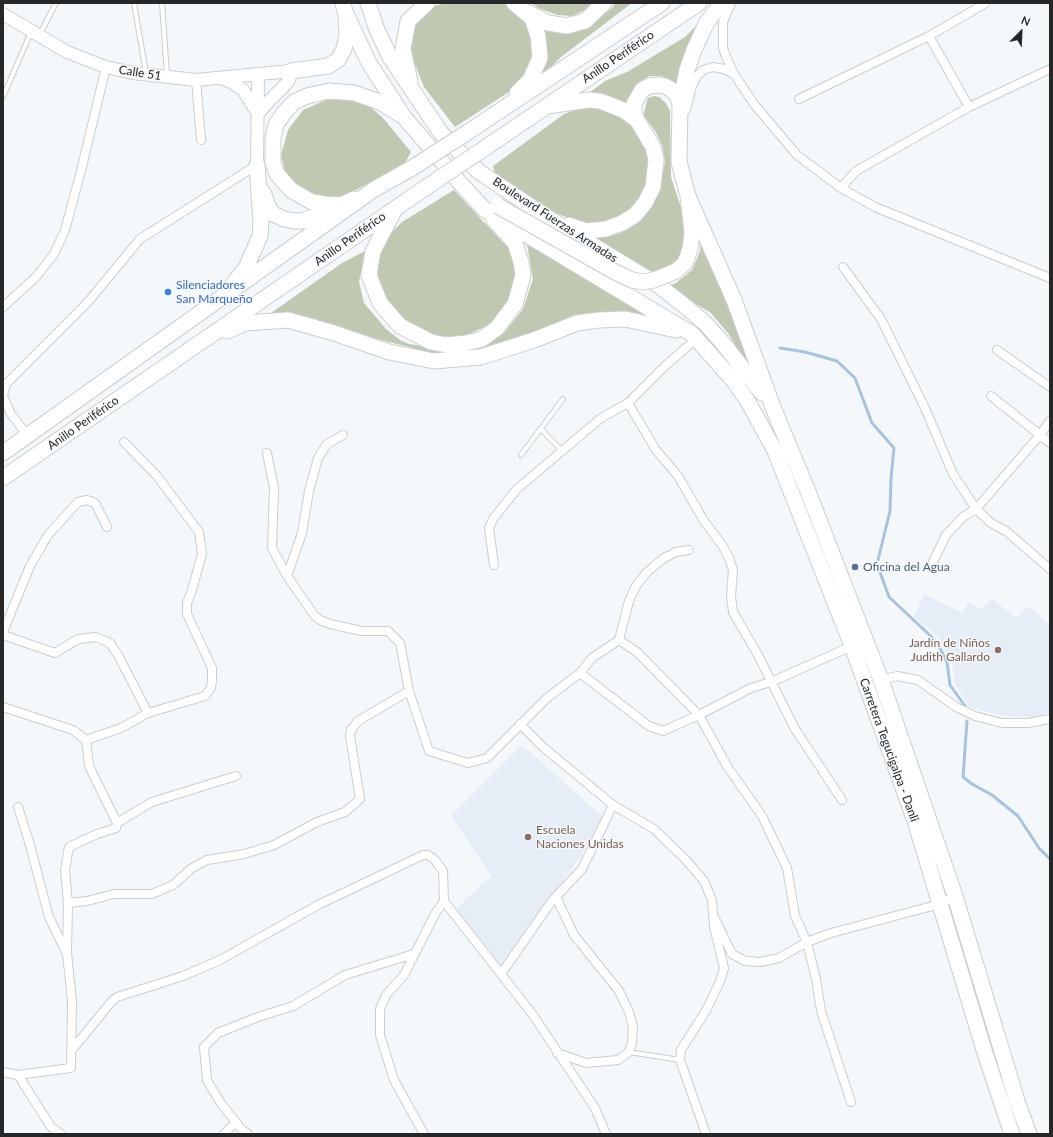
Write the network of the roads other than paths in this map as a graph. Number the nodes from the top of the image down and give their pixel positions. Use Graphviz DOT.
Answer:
graph roads {
  1 [pos="56,3"];
  2 [pos="134,3"];
  3 [pos="162,3"];
  4 [pos="368,3"];
  5 [pos="427,3"];
  6 [pos="604,3"];
  7 [pos="662,3"];
  8 [pos="698,3"];
  9 [pos="722,3"];
  10 [pos="731,3"];
  11 [pos="986,3"];
  12 [pos="344,7"];
  13 [pos="519,7"];
  14 [pos="3,14"];
  15 [pos="35,34"];
  16 [pos="929,36"];
  17 [pos="106,67"];
  18 [pos="1050,69"];
  19 [pos="291,71"];
  20 [pos="258,74"];
  21 [pos="734,74"];
  22 [pos="146,76"];
  23 [pos="218,77"];
  24 [pos="168,78"];
  25 [pos="196,80"];
  26 [pos="3,97"];
  27 [pos="799,99"];
  28 [pos="422,105"];
  29 [pos="680,105"];
  30 [pos="547,106"];
  31 [pos="969,107"];
  32 [pos="497,113"];
  33 [pos="258,114"];
  34 [pos="404,117"];
  35 [pos="637,120"];
  36 [pos="679,134"];
  37 [pos="201,140"];
  38 [pos="257,165"];
  39 [pos="841,188"];
  40 [pos="373,190"];
  41 [pos="688,196"];
  42 [pos="341,205"];
  43 [pos="397,206"];
  44 [pos="491,207"];
  45 [pos="548,218"];
  46 [pos="843,267"];
  47 [pos="1050,278"];
  48 [pos="221,299"];
  49 [pos="3,307"];
  50 [pos="694,336"];
  51 [pos="202,341"];
  52 [pos="997,350"];
  53 [pos="734,380"];
  54 [pos="5,382"];
  55 [pos="1050,387"];
  56 [pos="991,396"];
  57 [pos="4,399"];
  58 [pos="563,399"];
  59 [pos="628,403"];
  60 [pos="774,410"];
  61 [pos="1050,421"];
  62 [pos="541,428"];
  63 [pos="344,435"];
  64 [pos="1040,435"];
  65 [pos="28,436"];
  66 [pos="124,442"];
  67 [pos="1050,443"];
  68 [pos="561,450"];
  69 [pos="3,453"];
  70 [pos="268,453"];
  71 [pos="521,455"];
  72 [pos="3,478"];
  73 [pos="976,509"];
  74 [pos="107,527"];
  75 [pos="689,550"];
  76 [pos="933,562"];
  77 [pos="494,565"];
  78 [pos="1050,569"];
  79 [pos="287,576"];
  80 [pos="3,632"];
  81 [pos="3,635"];
  82 [pos="619,640"];
  83 [pos="852,646"];
  84 [pos="580,673"];
  85 [pos="881,680"];
  86 [pos="770,682"];
  87 [pos="409,691"];
  88 [pos="3,707"];
  89 [pos="148,713"];
  90 [pos="699,715"];
  91 [pos="1050,719"];
  92 [pos="520,724"];
  93 [pos="86,740"];
  94 [pos="236,776"];
  95 [pos="842,800"];
  96 [pos="613,805"];
  97 [pos="18,807"];
  98 [pos="117,823"];
  99 [pos="955,896"];
  100 [pos="556,897"];
  101 [pos="444,901"];
  102 [pos="68,903"];
  103 [pos="940,904"];
  104 [pos="713,915"];
  105 [pos="807,942"];
  106 [pos="66,953"];
  107 [pos="414,954"];
  108 [pos="501,974"];
  109 [pos="71,1051"];
  110 [pos="629,1052"];
  111 [pos="557,1053"];
  112 [pos="680,1060"];
  113 [pos="3,1072"];
  114 [pos="18,1076"];
  115 [pos="852,1102"];
  116 [pos="236,1122"];
  117 [pos="62,1134"];
  118 [pos="224,1134"];
  119 [pos="248,1134"];
  120 [pos="424,1134"];
  121 [pos="606,1134"];
  122 [pos="706,1134"];
  123 [pos="1012,1134"];
  124 [pos="1029,1134"];
  1 -- 15 [label="lane"];
  2 -- 22 [label="lane"];
  3 -- 24 [label="lane"];
  4 -- 28 [label="highway, Boulevard Fuerzas Armadas"];
  5 -- 28 [label="highway"];
  6 -- 13 [label="highway"];
  7 -- 32 [label="highway, Anillo Periférico"];
  8 -- 30 [label="highway, Anillo Periférico"];
  9 -- 29 [label="highway"];
  10 -- 21 [label="street"];
  11 -- 16 [label="street"];
  12 -- 19 [label="highway"];
  12 -- 34 [label="highway"];
  13 -- 32 [label="highway"];
  14 -- 15 [label="street, Calle 51"];
  15 -- 17 [label="street, Calle 51"];
  15 -- 26 [label="lane"];
  16 -- 27 [label="street"];
  16 -- 31 [label="street"];
  17 -- 22 [label="street, Calle 51"];
  17 -- 49 [label="street"];
  18 -- 31 [label="street"];
  19 -- 20 [label="street, Calle 51"];
  19 -- 33 [label="street"];
  20 -- 23 [label="street, Calle 51"];
  20 -- 33 [label="street"];
  21 -- 36 [label="street"];
  21 -- 39 [label="street"];
  22 -- 24 [label="street, Calle 51"];
  23 -- 25 [label="street, Calle 51"];
  23 -- 33 [label="street"];
  24 -- 25 [label="street, Calle 51"];
  25 -- 37 [label="street"];
  28 -- 45 [label="highway, Boulevard Fuerzas Armadas"];
  29 -- 35 [label="highway"];
  29 -- 36 [label="highway"];
  30 -- 35 [label="highway"];
  30 -- 43 [label="highway, Anillo Periférico, bridge"];
  31 -- 39 [label="street"];
  32 -- 40 [label="highway, Anillo Periférico, bridge"];
  33 -- 38 [label="street"];
  34 -- 42 [label="highway"];
  34 -- 44 [label="highway"];
  35 -- 45 [label="highway"];
  36 -- 41 [label="highway"];
  38 -- 42 [label="highway"];
  38 -- 48 [label="highway"];
  38 -- 54 [label="street"];
  39 -- 47 [label="street"];
  40 -- 42 [label="highway"];
  40 -- 48 [label="highway, Anillo Periférico"];
  41 -- 44 [label="highway, bridge"];
  41 -- 60 [label="highway"];
  43 -- 44 [label="highway"];
  43 -- 51 [label="highway, Anillo Periférico"];
  44 -- 50 [label="highway, Boulevard Fuerzas Armadas"];
  45 -- 60 [label="highway, Boulevard Fuerzas Armadas"];
  46 -- 73 [label="street"];
  48 -- 65 [label="highway, Anillo Periférico"];
  50 -- 51 [label="highway"];
  50 -- 53 [label="highway, Boulevard Fuerzas Armadas"];
  50 -- 59 [label="street"];
  51 -- 72 [label="highway, Anillo Periférico"];
  52 -- 55 [label="street"];
  53 -- 83 [label="highway, Carretera Tegucigalpa - Danli"];
  54 -- 57 [label="street"];
  56 -- 64 [label="street"];
  57 -- 65 [label="street"];
  58 -- 62 [label="lane"];
  59 -- 68 [label="street"];
  59 -- 86 [label="street"];
  60 -- 85 [label="highway, Carretera Tegucigalpa - Danli"];
  61 -- 64 [label="street"];
  62 -- 68 [label="lane"];
  62 -- 71 [label="lane"];
  63 -- 79 [label="street"];
  64 -- 67 [label="street"];
  64 -- 73 [label="street"];
  65 -- 69 [label="highway, Anillo Periférico"];
  66 -- 89 [label="street"];
  68 -- 77 [label="street"];
  70 -- 79 [label="street"];
  73 -- 76 [label="street"];
  73 -- 78 [label="street"];
  74 -- 80 [label="street"];
  75 -- 82 [label="street"];
  79 -- 87 [label="street"];
  81 -- 89 [label="street"];
  82 -- 84 [label="street"];
  82 -- 90 [label="street"];
  83 -- 86 [label="street"];
  83 -- 103 [label="highway, Carretera Tegucigalpa - Danli"];
  84 -- 90 [label="street"];
  84 -- 92 [label="street"];
  85 -- 91 [label="street"];
  85 -- 99 [label="highway, Carretera Tegucigalpa - Danli"];
  86 -- 90 [label="street"];
  86 -- 95 [label="street"];
  87 -- 92 [label="street"];
  87 -- 102 [label="street"];
  88 -- 93 [label="street"];
  89 -- 93 [label="street"];
  90 -- 105 [label="street"];
  92 -- 96 [label="street"];
  93 -- 98 [label="street"];
  94 -- 98 [label="street"];
  96 -- 100 [label="street"];
  96 -- 104 [label="street"];
  97 -- 106 [label="street"];
  98 -- 102 [label="street"];
  99 -- 103 [label="street"];
  99 -- 124 [label="highway, Carretera Tegucigalpa - Danli"];
  100 -- 108 [label="street"];
  100 -- 110 [label="street"];
  101 -- 107 [label="street"];
  101 -- 108 [label="street"];
  101 -- 109 [label="street"];
  102 -- 106 [label="street"];
  103 -- 105 [label="street"];
  103 -- 123 [label="highway, Carretera Tegucigalpa - Danli"];
  104 -- 105 [label="street"];
  104 -- 112 [label="street"];
  105 -- 115 [label="street"];
  106 -- 109 [label="street"];
  107 -- 116 [label="street"];
  107 -- 120 [label="street"];
  108 -- 111 [label="street"];
  109 -- 114 [label="street"];
  110 -- 111 [label="street"];
  110 -- 112 [label="lane"];
  111 -- 121 [label="street"];
  112 -- 122 [label="street"];
  113 -- 114 [label="street"];
  114 -- 117 [label="street"];
  116 -- 118 [label="street"];
  116 -- 119 [label="street"];
}
